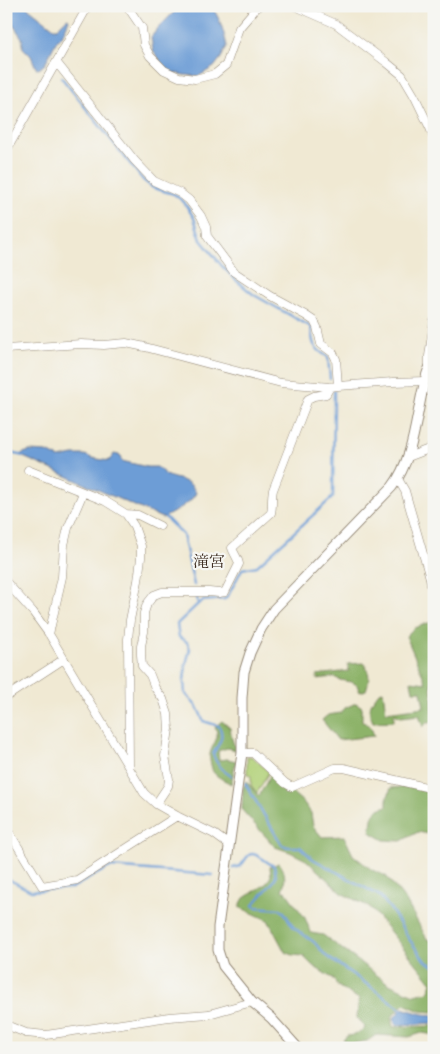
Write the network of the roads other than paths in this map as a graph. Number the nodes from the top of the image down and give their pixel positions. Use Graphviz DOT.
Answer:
graph roads {
  1 [pos="88,6"];
  2 [pos="127,6"];
  3 [pos="258,6"];
  4 [pos="295,6"];
  5 [pos="56,63"];
  6 [pos="434,139"];
  7 [pos="6,151"];
  8 [pos="434,321"];
  9 [pos="6,349"];
  10 [pos="431,363"];
  11 [pos="425,381"];
  12 [pos="334,387"];
  13 [pos="434,447"];
  14 [pos="408,457"];
  15 [pos="28,470"];
  16 [pos="398,479"];
  17 [pos="83,493"];
  18 [pos="126,514"];
  19 [pos="160,526"];
  20 [pos="8,586"];
  21 [pos="434,599"];
  22 [pos="49,634"];
  23 [pos="64,659"];
  24 [pos="6,697"];
  25 [pos="242,753"];
  26 [pos="129,768"];
  27 [pos="434,789"];
  28 [pos="156,804"];
  29 [pos="177,816"];
  30 [pos="6,827"];
  31 [pos="229,845"];
  32 [pos="252,1002"];
  33 [pos="6,1025"];
  34 [pos="298,1048"];
  1 -- 5 [label="street"];
  2 -- 3 [label="street"];
  4 -- 6 [label="street"];
  5 -- 7 [label="street"];
  5 -- 12 [label="street"];
  8 -- 10 [label="street"];
  9 -- 12 [label="street"];
  10 -- 11 [label="street"];
  11 -- 12 [label="street"];
  11 -- 14 [label="street"];
  12 -- 28 [label="street"];
  13 -- 14 [label="street"];
  14 -- 16 [label="street"];
  15 -- 17 [label="street"];
  16 -- 21 [label="street"];
  16 -- 25 [label="street"];
  17 -- 18 [label="street"];
  17 -- 22 [label="street"];
  18 -- 19 [label="street"];
  18 -- 26 [label="street"];
  20 -- 22 [label="street"];
  22 -- 23 [label="street"];
  23 -- 24 [label="street"];
  23 -- 26 [label="street"];
  25 -- 27 [label="street"];
  25 -- 31 [label="street"];
  26 -- 28 [label="street"];
  28 -- 29 [label="street"];
  29 -- 30 [label="street"];
  29 -- 31 [label="street"];
  31 -- 32 [label="street"];
  32 -- 33 [label="street"];
  32 -- 34 [label="street"];
}
